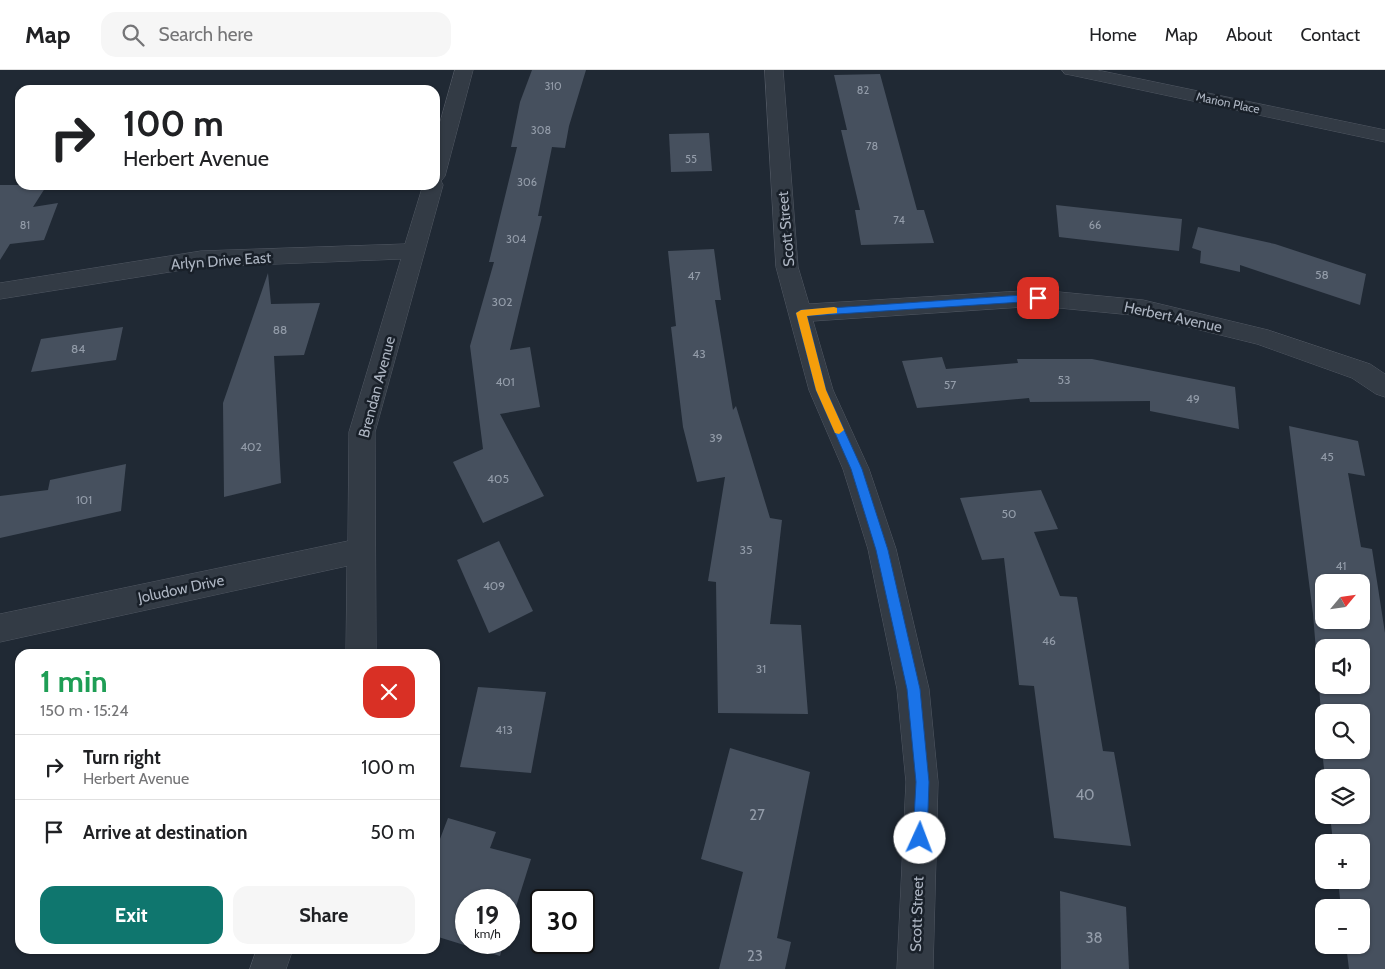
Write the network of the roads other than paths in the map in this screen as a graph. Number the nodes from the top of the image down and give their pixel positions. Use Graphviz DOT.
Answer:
graph roads {
  1 [pos="464,70"];
  2 [pos="774,70"];
  3 [pos="1071,70"];
  4 [pos="1385,136"];
  5 [pos="440,158"];
  6 [pos="432,190"];
  7 [pos="414,251"];
  8 [pos="0,291"];
  9 [pos="801,313"];
  10 [pos="1385,387"];
  11 [pos="361,550"];
  12 [pos="0,628"];
  13 [pos="361,649"];
  14 [pos="274,954"];
  15 [pos="268,969"];
  16 [pos="915,969"];
  1 -- 5 [label="street"];
  2 -- 9 [label="street, Scott Street"];
  3 -- 4 [label="street, Marion Place"];
  6 -- 7 [label="street, Brendan Avenue"];
  7 -- 8 [label="street, Arlyn Drive East"];
  7 -- 11 [label="street, Brendan Avenue"];
  9 -- 10 [label="street, Herbert Avenue"];
  9 -- 16 [label="street, Scott Street"];
  11 -- 12 [label="street, Joludow Drive"];
  11 -- 13 [label="street, Brendan Avenue"];
  14 -- 15 [label="street"];
}
